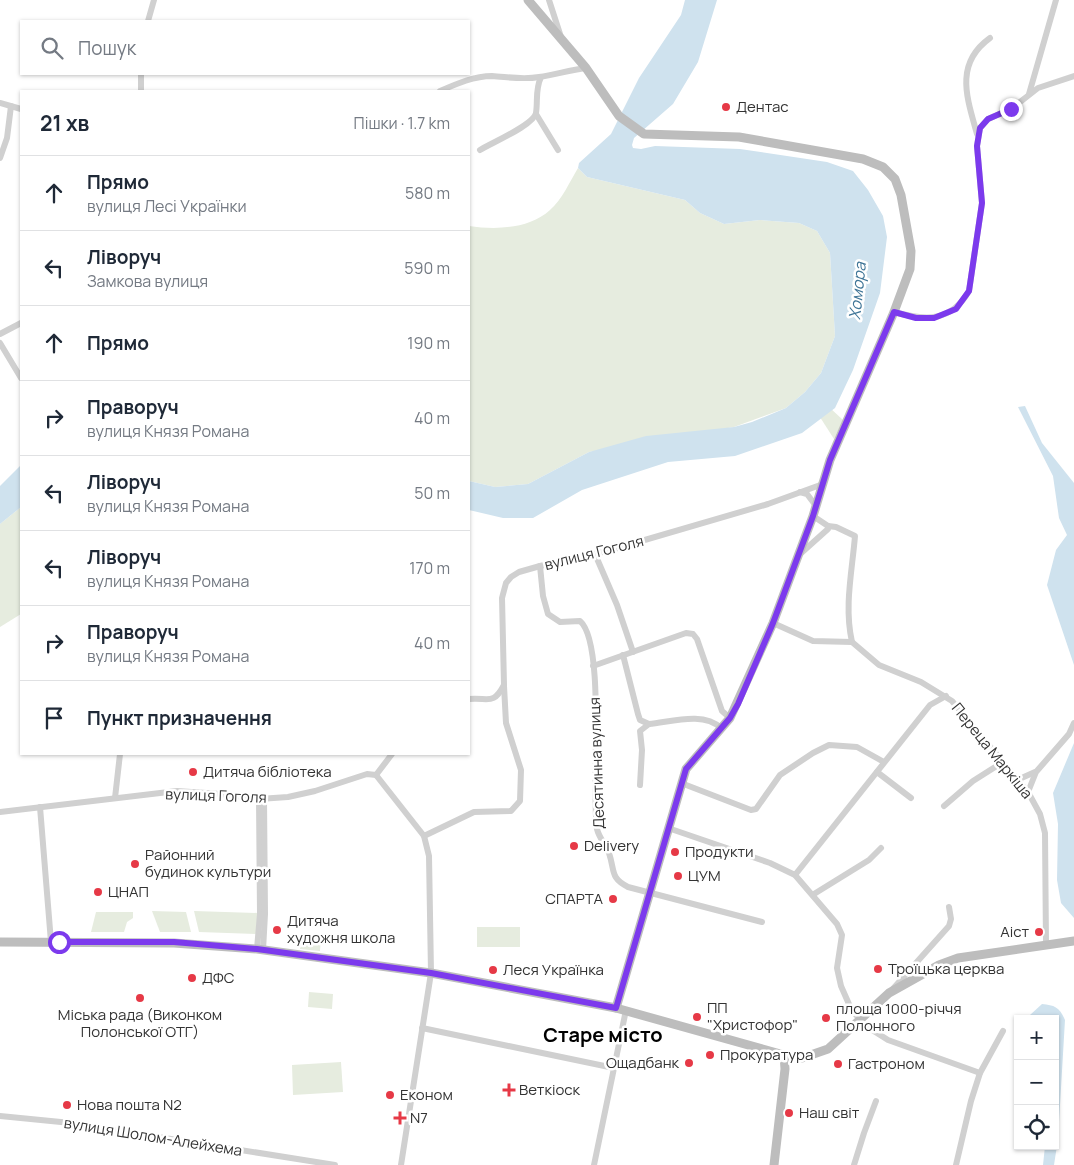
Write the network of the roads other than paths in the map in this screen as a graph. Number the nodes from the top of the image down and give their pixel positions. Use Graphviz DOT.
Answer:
graph roads {
  1 [pos="154,0"];
  2 [pos="528,0"];
  3 [pos="549,0"];
  4 [pos="1056,0"];
  5 [pos="148,20"];
  6 [pos="990,38"];
  7 [pos="573,53"];
  8 [pos="586,68"];
  9 [pos="141,75"];
  10 [pos="1074,76"];
  11 [pos="541,77"];
  12 [pos="1035,87"];
  13 [pos="141,90"];
  14 [pos="443,90"];
  15 [pos="0,103"];
  16 [pos="11,106"];
  17 [pos="20,109"];
  18 [pos="536,114"];
  19 [pos="972,117"];
  20 [pos="988,119"];
  21 [pos="978,136"];
  22 [pos="480,150"];
  23 [pos="558,150"];
  24 [pos="0,158"];
  25 [pos="894,312"];
  26 [pos="20,324"];
  27 [pos="0,334"];
  28 [pos="0,343"];
  29 [pos="20,376"];
  30 [pos="823,484"];
  31 [pos="800,492"];
  32 [pos="816,506"];
  33 [pos="813,516"];
  34 [pos="828,526"];
  35 [pos="595,554"];
  36 [pos="797,558"];
  37 [pos="540,566"];
  38 [pos="773,623"];
  39 [pos="852,642"];
  40 [pos="633,652"];
  41 [pos="623,655"];
  42 [pos="593,666"];
  43 [pos="504,685"];
  44 [pos="934,689"];
  45 [pos="946,696"];
  46 [pos="470,699"];
  47 [pos="489,700"];
  48 [pos="932,702"];
  49 [pos="505,708"];
  50 [pos="722,711"];
  51 [pos="638,714"];
  52 [pos="730,718"];
  53 [pos="713,720"];
  54 [pos="1074,723"];
  55 [pos="649,724"];
  56 [pos="721,728"];
  57 [pos="640,732"];
  58 [pos="120,755"];
  59 [pos="391,755"];
  60 [pos="884,762"];
  61 [pos="1003,762"];
  62 [pos="877,772"];
  63 [pos="1036,772"];
  64 [pos="376,775"];
  65 [pos="1017,780"];
  66 [pos="681,783"];
  67 [pos="640,785"];
  68 [pos="1028,792"];
  69 [pos="116,798"];
  70 [pos="910,798"];
  71 [pos="262,799"];
  72 [pos="944,806"];
  73 [pos="40,807"];
  74 [pos="0,812"];
  75 [pos="668,828"];
  76 [pos="424,836"];
  77 [pos="881,848"];
  78 [pos="795,875"];
  79 [pos="649,892"];
  80 [pos="814,894"];
  81 [pos="949,907"];
  82 [pos="762,922"];
  83 [pos="1074,941"];
  84 [pos="0,942"];
  85 [pos="51,942"];
  86 [pos="1046,945"];
  87 [pos="260,950"];
  88 [pos="431,973"];
  89 [pos="889,993"];
  90 [pos="616,1008"];
  91 [pos="626,1010"];
  92 [pos="859,1020"];
  93 [pos="422,1028"];
  94 [pos="1003,1031"];
  95 [pos="784,1056"];
  96 [pos="614,1068"];
  97 [pos="980,1073"];
  98 [pos="876,1101"];
  99 [pos="0,1116"];
  100 [pos="335,1165"];
  101 [pos="401,1165"];
  102 [pos="594,1165"];
  103 [pos="774,1165"];
  104 [pos="854,1165"];
  105 [pos="956,1165"];
  1 -- 5 [label="street"];
  2 -- 7 [label="street"];
  3 -- 7 [label="street"];
  4 -- 12 [label="street"];
  6 -- 19 [label="street"];
  7 -- 8 [label="street"];
  8 -- 11 [label="street"];
  8 -- 25 [label="street"];
  9 -- 13 [label="street"];
  10 -- 12 [label="street"];
  11 -- 14 [label="street"];
  11 -- 18 [label="street"];
  12 -- 20 [label="street"];
  15 -- 16 [label="street"];
  16 -- 17 [label="street"];
  16 -- 24 [label="street"];
  18 -- 22 [label="street"];
  18 -- 23 [label="street"];
  19 -- 20 [label="street"];
  19 -- 21 [label="street"];
  20 -- 21 [label="street"];
  21 -- 25 [label="street"];
  25 -- 30 [label="street"];
  26 -- 27 [label="street"];
  28 -- 29 [label="street"];
  30 -- 31 [label="street, вулиця Гоголя"];
  30 -- 32 [label="street"];
  31 -- 32 [label="street"];
  31 -- 35 [label="street, вулиця Гоголя"];
  32 -- 33 [label="street"];
  33 -- 34 [label="street"];
  33 -- 36 [label="street"];
  34 -- 36 [label="street"];
  34 -- 39 [label="street"];
  35 -- 37 [label="street, вулиця Гоголя"];
  35 -- 40 [label="street"];
  36 -- 38 [label="street"];
  37 -- 42 [label="street, Десятинна вулиця"];
  37 -- 43 [label="street, вулиця Гоголя"];
  38 -- 39 [label="street"];
  38 -- 52 [label="street"];
  39 -- 44 [label="street, Переца Маркіша"];
  40 -- 41 [label="street"];
  40 -- 50 [label="street"];
  41 -- 42 [label="street"];
  41 -- 51 [label="street"];
  42 -- 79 [label="street, Десятинна вулиця"];
  43 -- 47 [label="street"];
  43 -- 49 [label="street, вулиця Гоголя"];
  44 -- 45 [label="street, Переца Маркіша"];
  44 -- 48 [label="street"];
  45 -- 48 [label="street"];
  45 -- 61 [label="street, Переца Маркіша"];
  46 -- 47 [label="street"];
  47 -- 49 [label="street"];
  48 -- 60 [label="street"];
  49 -- 76 [label="street, вулиця Гоголя"];
  50 -- 52 [label="street"];
  50 -- 53 [label="street"];
  51 -- 55 [label="street"];
  51 -- 57 [label="street"];
  52 -- 56 [label="street"];
  53 -- 55 [label="street"];
  53 -- 56 [label="street"];
  54 -- 63 [label="street"];
  55 -- 57 [label="street"];
  56 -- 66 [label="street"];
  57 -- 67 [label="street"];
  58 -- 69 [label="street"];
  59 -- 64 [label="street"];
  60 -- 62 [label="street"];
  60 -- 66 [label="street"];
  61 -- 65 [label="street, Переца Маркіша"];
  61 -- 72 [label="street"];
  62 -- 70 [label="street"];
  62 -- 78 [label="street"];
  63 -- 65 [label="street"];
  63 -- 68 [label="street"];
  64 -- 71 [label="street, вулиця Гоголя"];
  64 -- 76 [label="street"];
  65 -- 68 [label="street, Переца Маркіша"];
  66 -- 75 [label="street"];
  68 -- 86 [label="street, Переца Маркіша"];
  69 -- 71 [label="street, вулиця Гоголя"];
  69 -- 73 [label="street, вулиця Гоголя"];
  71 -- 87 [label="street"];
  73 -- 74 [label="street, вулиця Гоголя"];
  73 -- 85 [label="street"];
  75 -- 78 [label="street"];
  75 -- 79 [label="street"];
  76 -- 88 [label="street"];
  77 -- 80 [label="street"];
  78 -- 80 [label="street"];
  79 -- 82 [label="street"];
  79 -- 90 [label="street"];
  80 -- 92 [label="street"];
  81 -- 89 [label="street"];
  83 -- 86 [label="street"];
  84 -- 85 [label="street"];
  85 -- 87 [label="street"];
  86 -- 89 [label="street"];
  87 -- 88 [label="street"];
  88 -- 90 [label="street"];
  88 -- 93 [label="street"];
  89 -- 92 [label="street"];
  90 -- 91 [label="street"];
  91 -- 95 [label="street"];
  91 -- 96 [label="street"];
  92 -- 95 [label="street"];
  92 -- 97 [label="street"];
  93 -- 96 [label="street"];
  93 -- 101 [label="street"];
  94 -- 97 [label="street"];
  95 -- 103 [label="street"];
  96 -- 102 [label="street"];
  97 -- 105 [label="street"];
  98 -- 104 [label="street"];
  99 -- 100 [label="street, вулиця Шолом-Алейхема"];
}
